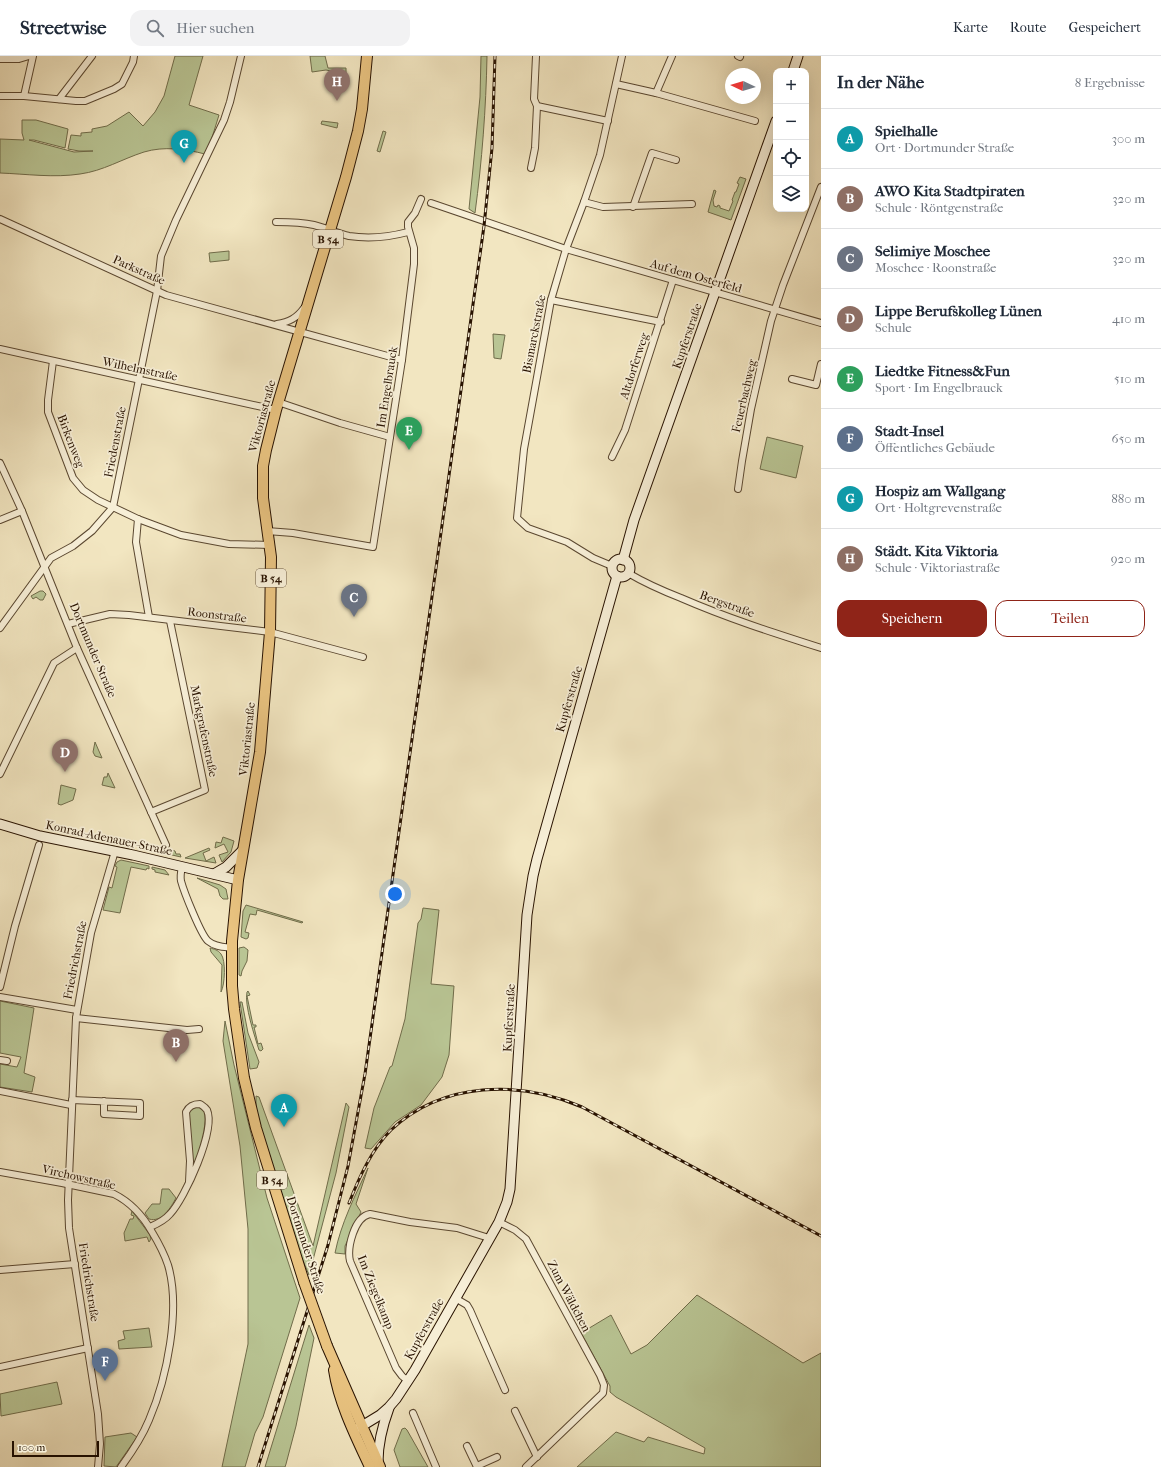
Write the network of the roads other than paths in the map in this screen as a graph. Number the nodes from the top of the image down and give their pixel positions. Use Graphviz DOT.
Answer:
graph roads {
  1 [pos="29,56"];
  2 [pos="33,56"];
  3 [pos="92,56"];
  4 [pos="134,56"];
  5 [pos="241,56"];
  6 [pos="536,56"];
  7 [pos="622,56"];
  8 [pos="672,56"];
  9 [pos="798,56"];
  10 [pos="366,58"];
  11 [pos="0,59"];
  12 [pos="794,68"];
  13 [pos="616,84"];
  14 [pos="656,93"];
  15 [pos="0,96"];
  16 [pos="24,96"];
  17 [pos="59,100"];
  18 [pos="538,106"];
  19 [pos="608,121"];
  20 [pos="755,121"];
  21 [pos="773,129"];
  22 [pos="676,160"];
  23 [pos="531,168"];
  24 [pos="821,187"];
  25 [pos="421,199"];
  26 [pos="584,202"];
  27 [pos="431,203"];
  28 [pos="692,204"];
  29 [pos="633,206"];
  30 [pos="0,219"];
  31 [pos="276,222"];
  32 [pos="330,230"];
  33 [pos="408,232"];
  34 [pos="566,249"];
  35 [pos="673,280"];
  36 [pos="157,291"];
  37 [pos="715,292"];
  38 [pos="551,300"];
  39 [pos="309,301"];
  40 [pos="776,309"];
  41 [pos="660,322"];
  42 [pos="821,323"];
  43 [pos="275,325"];
  44 [pos="300,332"];
  45 [pos="0,349"];
  46 [pos="402,360"];
  47 [pos="53,362"];
  48 [pos="821,364"];
  49 [pos="792,379"];
  50 [pos="138,380"];
  51 [pos="820,380"];
  52 [pos="277,406"];
  53 [pos="390,437"];
  54 [pos="612,457"];
  55 [pos="0,463"];
  56 [pos="738,489"];
  57 [pos="113,506"];
  58 [pos="22,511"];
  59 [pos="138,519"];
  60 [pos="0,520"];
  61 [pos="268,531"];
  62 [pos="270,545"];
  63 [pos="623,560"];
  64 [pos="44,566"];
  65 [pos="612,566"];
  66 [pos="628,573"];
  67 [pos="617,576"];
  68 [pos="149,617"];
  69 [pos="170,621"];
  70 [pos="68,624"];
  71 [pos="0,628"];
  72 [pos="270,632"];
  73 [pos="77,648"];
  74 [pos="821,648"];
  75 [pos="363,657"];
  76 [pos="0,774"];
  77 [pos="151,812"];
  78 [pos="0,824"];
  79 [pos="39,845"];
  80 [pos="166,845"];
  81 [pos="243,850"];
  82 [pos="114,851"];
  83 [pos="182,870"];
  84 [pos="214,874"];
  85 [pos="238,880"];
  86 [pos="232,948"];
  87 [pos="0,987"];
  88 [pos="0,997"];
  89 [pos="77,1010"];
  90 [pos="76,1018"];
  91 [pos="199,1029"];
  92 [pos="0,1060"];
  93 [pos="7,1061"];
  94 [pos="0,1091"];
  95 [pos="104,1101"];
  96 [pos="71,1102"];
  97 [pos="0,1172"];
  98 [pos="189,1182"];
  99 [pos="69,1184"];
  100 [pos="499,1222"];
  101 [pos="150,1227"];
  102 [pos="489,1238"];
  103 [pos="75,1264"];
  104 [pos="0,1270"];
  105 [pos="455,1298"];
  106 [pos="88,1348"];
  107 [pos="0,1367"];
  108 [pos="408,1381"];
  109 [pos="505,1390"];
  110 [pos="390,1407"];
  111 [pos="515,1411"];
  112 [pos="413,1413"];
  113 [pos="358,1428"];
  114 [pos="467,1446"];
  115 [pos="497,1457"];
  116 [pos="537,1457"];
  117 [pos="376,1466"];
  118 [pos="98,1467"];
  119 [pos="121,1467"];
  120 [pos="436,1467"];
  121 [pos="477,1467"];
  122 [pos="526,1467"];
  1 -- 11 [label="street"];
  2 -- 16 [label="street"];
  3 -- 17 [label="street"];
  4 -- 17 [label="street"];
  5 -- 36 [label="street, Friedenstraße"];
  6 -- 18 [label="street"];
  7 -- 13 [label="street, Bismarckstraße"];
  8 -- 14 [label="street"];
  9 -- 12 [label="street"];
  10 -- 32 [label="main road, Viktoriastraße / B 54"];
  13 -- 14 [label="street"];
  13 -- 19 [label="street, Bismarckstraße"];
  14 -- 20 [label="street"];
  15 -- 16 [label="street"];
  16 -- 17 [label="street"];
  18 -- 19 [label="street"];
  18 -- 23 [label="street"];
  19 -- 26 [label="street, Bismarckstraße"];
  21 -- 37 [label="street, Kupferstraße"];
  22 -- 29 [label="street"];
  24 -- 40 [label="street, Feuerbachweg"];
  25 -- 33 [label="street"];
  26 -- 29 [label="street"];
  26 -- 34 [label="street, Bismarckstraße"];
  27 -- 34 [label="street, Auf dem Osterfeld"];
  28 -- 29 [label="street"];
  30 -- 36 [label="street, Parkstraße"];
  31 -- 32 [label="street"];
  32 -- 33 [label="street"];
  32 -- 39 [label="main road, Viktoriastraße / B 54"];
  33 -- 46 [label="street, Im Engelbrauck"];
  34 -- 35 [label="street, Auf dem Osterfeld"];
  34 -- 38 [label="street, Bismarckstraße"];
  35 -- 37 [label="street, Auf dem Osterfeld"];
  35 -- 41 [label="street, Altdorferweg"];
  36 -- 43 [label="street, Parkstraße"];
  36 -- 50 [label="street, Friedenstraße"];
  37 -- 40 [label="street, Auf dem Osterfeld"];
  37 -- 63 [label="street, Kupferstraße"];
  38 -- 41 [label="street"];
  38 -- 65 [label="street, Bismarckstraße"];
  39 -- 43 [label="street"];
  39 -- 44 [label="main road, Viktoriastraße / B 54"];
  40 -- 42 [label="street, Auf dem Osterfeld"];
  40 -- 56 [label="street, Feuerbachweg"];
  41 -- 54 [label="street, Altdorferweg"];
  43 -- 44 [label="street, Parkstraße"];
  44 -- 46 [label="street, Parkstraße"];
  44 -- 52 [label="main road, Viktoriastraße / B 54"];
  45 -- 47 [label="street, Wilhelmstraße"];
  46 -- 53 [label="street, Im Engelbrauck"];
  47 -- 50 [label="street, Wilhelmstraße"];
  47 -- 57 [label="street, Birkenweg"];
  48 -- 51 [label="street"];
  49 -- 51 [label="street"];
  50 -- 52 [label="street, Wilhelmstraße"];
  50 -- 57 [label="street, Friedenstraße"];
  52 -- 53 [label="street, Wilhelmstraße"];
  52 -- 61 [label="main road, Viktoriastraße / B 54"];
  53 -- 61 [label="street, Im Engelbrauck"];
  55 -- 58 [label="street, Dortmunder Straße"];
  57 -- 59 [label="street, Birkenweg"];
  57 -- 64 [label="street, Friedenstraße"];
  58 -- 60 [label="street"];
  58 -- 64 [label="street, Dortmunder Straße"];
  59 -- 62 [label="street, Birkenweg"];
  59 -- 68 [label="street"];
  61 -- 62 [label="main road, Viktoriastraße / B 54"];
  62 -- 72 [label="main road, Viktoriastraße / B 54"];
  63 -- 65 [label="street"];
  63 -- 66 [label="street"];
  64 -- 70 [label="street, Dortmunder Straße"];
  64 -- 71 [label="street, Friedenstraße"];
  65 -- 67 [label="street"];
  66 -- 67 [label="street"];
  66 -- 74 [label="street, Bergstraße"];
  67 -- 100 [label="street, Kupferstraße"];
  68 -- 69 [label="street, Roonstraße"];
  68 -- 70 [label="street, Roonstraße"];
  69 -- 72 [label="street, Roonstraße"];
  69 -- 77 [label="street, Markgrafenstraße"];
  70 -- 73 [label="street, Dortmunder Straße"];
  72 -- 75 [label="street, Roonstraße"];
  72 -- 81 [label="main road, Viktoriastraße / B 54"];
  73 -- 76 [label="street"];
  73 -- 77 [label="street, Dortmunder Straße"];
  77 -- 80 [label="street, Dortmunder Straße"];
  78 -- 82 [label="street, Konrad-Adenauer-Straße"];
  79 -- 87 [label="street"];
  81 -- 84 [label="street"];
  81 -- 85 [label="main road, Viktoriastraße / B 54"];
  82 -- 83 [label="street, Konrad-Adenauer-Straße"];
  82 -- 89 [label="street, Friedrichstraße"];
  83 -- 84 [label="street, Konrad-Adenauer-Straße"];
  83 -- 86 [label="street"];
  84 -- 85 [label="street, Konrad-Adenauer-Straße"];
  85 -- 86 [label="main road, Dortmunder Straße / B 54"];
  86 -- 113 [label="main road, Dortmunder Straße / B 54, bridge"];
  88 -- 89 [label="street"];
  89 -- 90 [label="street, Friedrichstraße"];
  90 -- 91 [label="street"];
  90 -- 96 [label="street, Friedrichstraße"];
  92 -- 93 [label="street"];
  94 -- 96 [label="street"];
  95 -- 95 [label="street"];
  95 -- 96 [label="street"];
  96 -- 99 [label="street, Friedrichstraße"];
  97 -- 99 [label="street, Virchowstraße"];
  98 -- 98 [label="street"];
  98 -- 101 [label="street"];
  99 -- 101 [label="street, Virchowstraße"];
  99 -- 103 [label="street, Friedrichstraße"];
  100 -- 102 [label="street, Kupferstraße"];
  100 -- 116 [label="street, Zum Wäldchen"];
  101 -- 119 [label="street, Virchowstraße"];
  102 -- 105 [label="street, Kupferstraße"];
  102 -- 108 [label="street, Im Ziegelkamp"];
  103 -- 104 [label="street"];
  103 -- 106 [label="street, Friedrichstraße"];
  105 -- 108 [label="street, Kupferstraße"];
  105 -- 109 [label="street"];
  106 -- 107 [label="street"];
  106 -- 118 [label="street, Friedrichstraße"];
  108 -- 110 [label="street, Kupferstraße"];
  110 -- 113 [label="street, Kupferstraße"];
  110 -- 117 [label="street"];
  111 -- 116 [label="street"];
  112 -- 120 [label="street"];
  113 -- 117 [label="main road, Dortmunder Straße / B 54"];
  114 -- 121 [label="street"];
  115 -- 121 [label="street"];
  116 -- 122 [label="street"];
}
